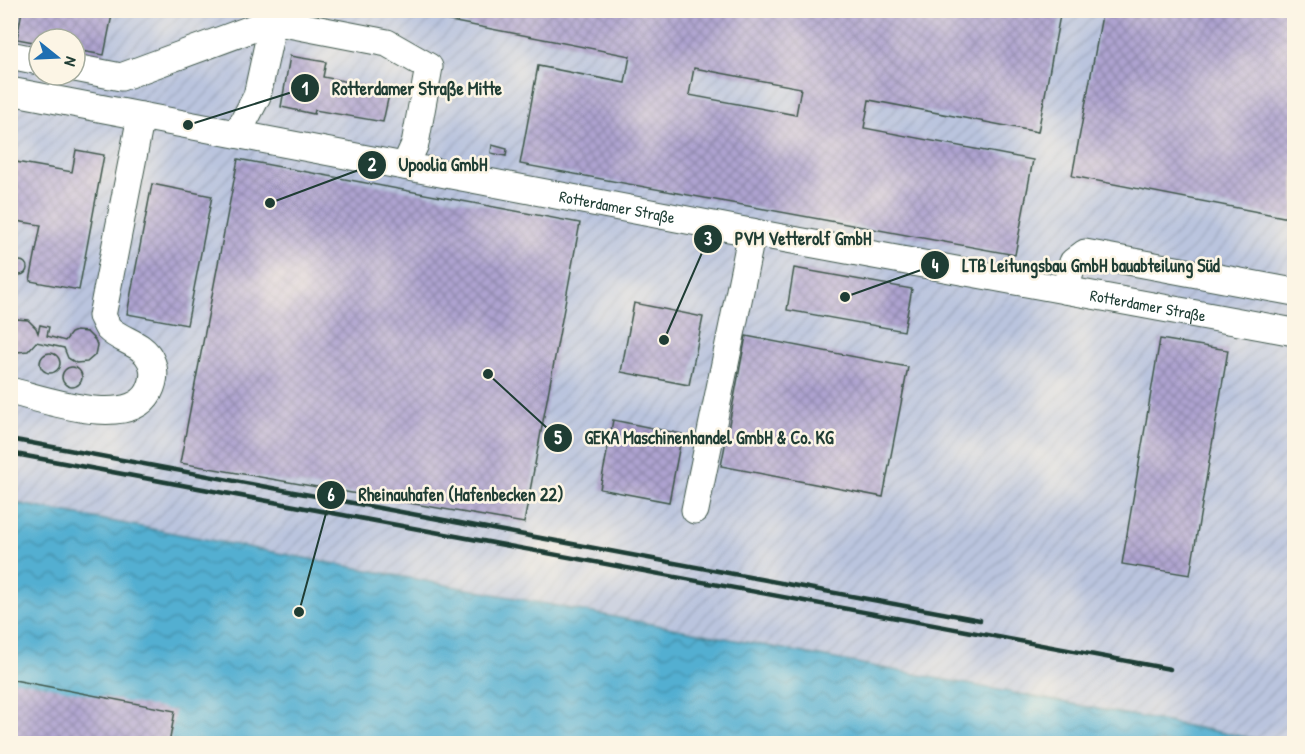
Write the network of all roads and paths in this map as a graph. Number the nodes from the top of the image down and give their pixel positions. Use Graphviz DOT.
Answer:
graph roads {
  1 [pos="273,21"];
  2 [pos="10,55"];
  3 [pos="27,59"];
  4 [pos="87,70"];
  5 [pos="10,91"];
  6 [pos="141,116"];
  7 [pos="237,134"];
  8 [pos="405,166"];
  9 [pos="752,232"];
  10 [pos="1065,290"];
  11 [pos="1294,292"];
  12 [pos="1294,332"];
  13 [pos="10,391"];
  14 [pos="695,510"];
  1 -- 4 [label="street"];
  1 -- 7 [label="street"];
  1 -- 8 [label="street"];
  2 -- 3 [label="street"];
  5 -- 6 [label="street, Rotterdamer Straße"];
  6 -- 7 [label="street, Rotterdamer Straße"];
  6 -- 13 [label="street"];
  7 -- 8 [label="street, Rotterdamer Straße"];
  8 -- 9 [label="street, Rotterdamer Straße"];
  9 -- 10 [label="street, Rotterdamer Straße"];
  9 -- 14 [label="street"];
  10 -- 11 [label="street"];
  10 -- 12 [label="street, Rotterdamer Straße"];
}
